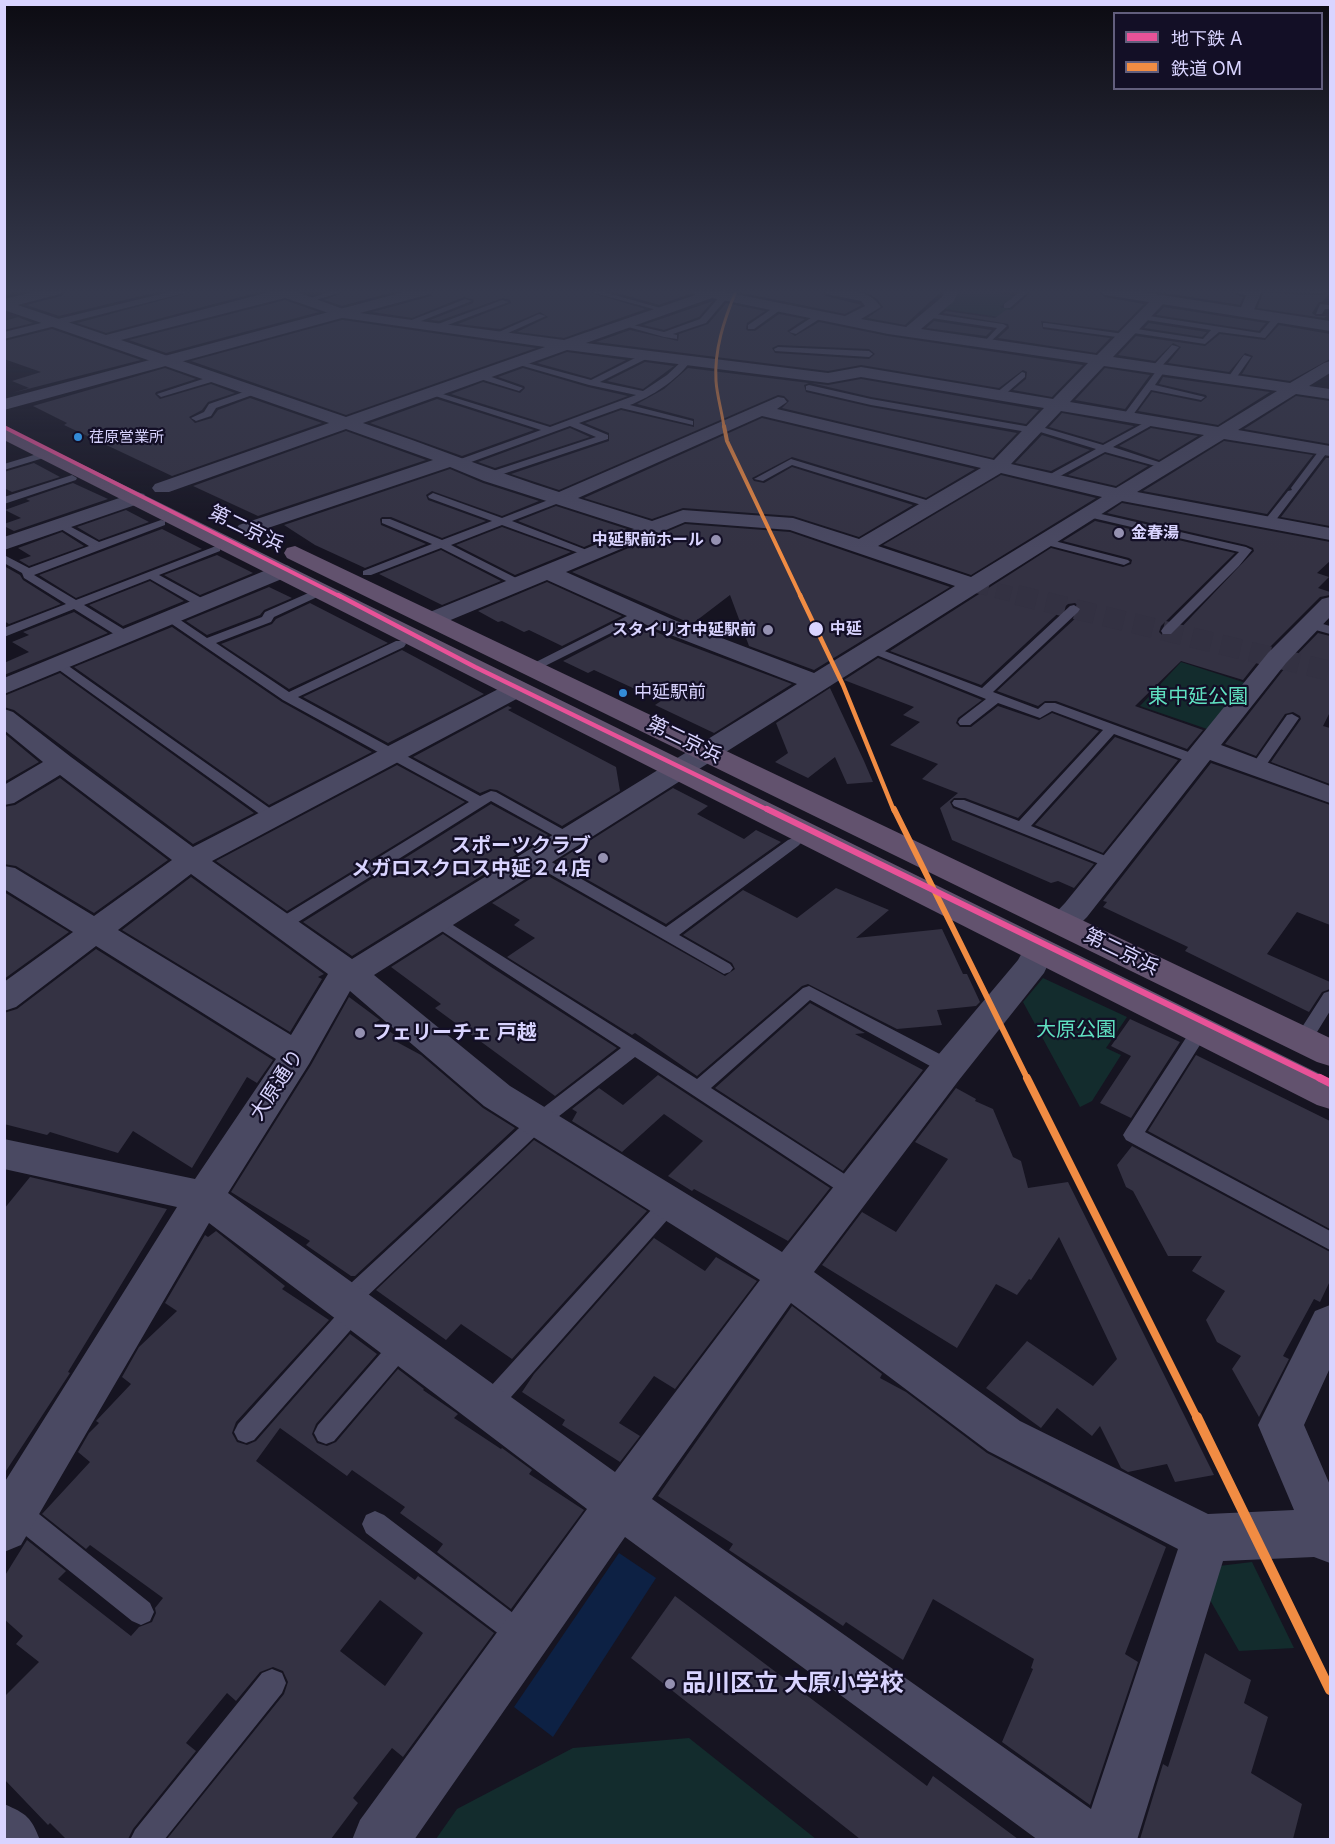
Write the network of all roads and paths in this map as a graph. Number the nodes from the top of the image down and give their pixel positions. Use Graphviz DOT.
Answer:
graph roads {
  1 [pos="111,377"];
  2 [pos="477,377"];
  3 [pos="483,377"];
  4 [pos="571,377"];
  5 [pos="604,377"];
  6 [pos="669,377"];
  7 [pos="818,377"];
  8 [pos="833,377"];
  9 [pos="891,377"];
  10 [pos="1020,377"];
  11 [pos="1084,377"];
  12 [pos="1153,377"];
  13 [pos="1218,377"];
  14 [pos="1312,377"];
  15 [pos="215,378"];
  16 [pos="828,378"];
  17 [pos="1231,379"];
  18 [pos="592,383"];
  19 [pos="1149,386"];
  20 [pos="519,388"];
  21 [pos="809,388"];
  22 [pos="1294,388"];
  23 [pos="255,392"];
  24 [pos="430,393"];
  25 [pos="160,394"];
  26 [pos="645,394"];
  27 [pos="1330,394"];
  28 [pos="999,395"];
  29 [pos="1201,398"];
  30 [pos="4,405"];
  31 [pos="621,405"];
  32 [pos="1056,405"];
  33 [pos="759,410"];
  34 [pos="4,412"];
  35 [pos="1127,417"];
  36 [pos="196,418"];
  37 [pos="1153,421"];
  38 [pos="346,423"];
  39 [pos="570,423"];
  40 [pos="690,423"];
  41 [pos="1034,429"];
  42 [pos="549,430"];
  43 [pos="4,432"];
  44 [pos="1223,432"];
  45 [pos="1105,448"];
  46 [pos="1327,450"];
  47 [pos="47,454"];
  48 [pos="456,461"];
  49 [pos="1166,466"];
  50 [pos="4,467"];
  51 [pos="997,467"];
  52 [pos="488,476"];
  53 [pos="72,478"];
  54 [pos="759,479"];
  55 [pos="1049,479"];
  56 [pos="149,493"];
  57 [pos="1119,495"];
  58 [pos="433,496"];
  59 [pos="560,499"];
  60 [pos="4,501"];
  61 [pos="932,505"];
  62 [pos="1088,514"];
  63 [pos="386,521"];
  64 [pos="502,521"];
  65 [pos="161,523"];
  66 [pos="1268,523"];
  67 [pos="60,524"];
  68 [pos="652,528"];
  69 [pos="246,529"];
  70 [pos="1330,534"];
  71 [pos="1043,542"];
  72 [pos="4,544"];
  73 [pos="441,544"];
  74 [pos="97,546"];
  75 [pos="861,547"];
  76 [pos="216,549"];
  77 [pos="591,554"];
  78 [pos="4,558"];
  79 [pos="1124,562"];
  80 [pos="281,571"];
  81 [pos="28,572"];
  82 [pos="548,572"];
  83 [pos="367,573"];
  84 [pos="150,575"];
  85 [pos="520,584"];
  86 [pos="974,585"];
  87 [pos="322,591"];
  88 [pos="203,604"];
  89 [pos="1330,604"];
  90 [pos="74,605"];
  91 [pos="1074,609"];
  92 [pos="639,614"];
  93 [pos="169,618"];
  94 [pos="433,619"];
  95 [pos="1320,627"];
  96 [pos="1167,631"];
  97 [pos="4,633"];
  98 [pos="126,636"];
  99 [pos="208,642"];
  100 [pos="400,644"];
  101 [pos="870,650"];
  102 [pos="60,664"];
  103 [pos="525,678"];
  104 [pos="816,683"];
  105 [pos="4,687"];
  106 [pos="288,696"];
  107 [pos="990,696"];
  108 [pos="4,717"];
  109 [pos="1292,718"];
  110 [pos="965,722"];
  111 [pos="1111,729"];
  112 [pos="708,752"];
  113 [pos="391,754"];
  114 [pos="1201,754"];
  115 [pos="61,763"];
  116 [pos="1257,768"];
  117 [pos="677,770"];
  118 [pos="1330,795"];
  119 [pos="4,796"];
  120 [pos="480,802"];
  121 [pos="959,803"];
  122 [pos="273,818"];
  123 [pos="1021,828"];
  124 [pos="568,838"];
  125 [pos="793,843"];
  126 [pos="535,859"];
  127 [pos="192,860"];
  128 [pos="1112,864"];
  129 [pos="4,875"];
  130 [pos="437,920"];
  131 [pos="1062,923"];
  132 [pos="281,925"];
  133 [pos="95,931"];
  134 [pos="667,935"];
  135 [pos="1039,950"];
  136 [pos="724,968"];
  137 [pos="351,974"];
  138 [pos="1330,997"];
  139 [pos="4,999"];
  140 [pos="1201,1029"];
  141 [pos="1303,1040"];
  142 [pos="634,1048"];
  143 [pos="1330,1053"];
  144 [pos="297,1055"];
  145 [pos="948,1067"];
  146 [pos="698,1089"];
  147 [pos="1330,1095"];
  148 [pos="538,1122"];
  149 [pos="4,1154"];
  150 [pos="853,1190"];
  151 [pos="204,1197"];
  152 [pos="669,1204"];
  153 [pos="1330,1240"];
  154 [pos="787,1276"];
  155 [pos="350,1306"];
  156 [pos="1330,1324"];
  157 [pos="404,1344"];
  158 [pos="488,1406"];
  159 [pos="246,1432"];
  160 [pos="326,1433"];
  161 [pos="618,1503"];
  162 [pos="10,1519"];
  163 [pos="375,1524"];
  164 [pos="1329,1536"];
  165 [pos="1206,1538"];
  166 [pos="141,1612"];
  167 [pos="524,1637"];
  168 [pos="272,1683"];
  169 [pos="4,1832"];
  170 [pos="12,1839"];
  171 [pos="145,1839"];
  172 [pos="380,1839"];
  173 [pos="1086,1839"];
  174 [pos="1109,1839"];
  1 -- 30 [label="street"];
  2 -- 24 [label="street"];
  3 -- 20 [label="lane"];
  4 -- 18 [label="lane"];
  5 -- 18 [label="lane"];
  6 -- 26 [label="lane"];
  7 -- 16 [label="street"];
  8 -- 16 [label="street"];
  9 -- 28 [label="street"];
  10 -- 28 [label="lane"];
  11 -- 32 [label="street"];
  12 -- 19 [label="lane"];
  13 -- 17 [label="street"];
  14 -- 22 [label="street, 大原通り"];
  15 -- 23 [label="street"];
  15 -- 25 [label="lane"];
  16 -- 21 [label="street"];
  17 -- 22 [label="street"];
  18 -- 26 [label="lane"];
  19 -- 29 [label="lane"];
  19 -- 35 [label="lane"];
  21 -- 33 [label="street"];
  21 -- 41 [label="lane"];
  22 -- 27 [label="street"];
  22 -- 44 [label="street, 大原通り"];
  23 -- 36 [label="lane"];
  23 -- 38 [label="street"];
  24 -- 38 [label="street"];
  24 -- 42 [label="lane"];
  26 -- 31 [label="lane"];
  28 -- 32 [label="street"];
  31 -- 39 [label="lane"];
  31 -- 40 [label="lane"];
  32 -- 35 [label="street"];
  32 -- 41 [label="street"];
  33 -- 51 [label="street"];
  33 -- 59 [label="street"];
  34 -- 56 [label="highway, 第二京浜"];
  35 -- 37 [label="street"];
  37 -- 44 [label="street"];
  37 -- 45 [label="lane"];
  38 -- 48 [label="street"];
  38 -- 56 [label="street"];
  39 -- 42 [label="lane"];
  39 -- 52 [label="lane"];
  41 -- 45 [label="lane"];
  41 -- 51 [label="street"];
  42 -- 48 [label="lane"];
  43 -- 47 [label="highway, 第二京浜"];
  44 -- 46 [label="street"];
  44 -- 49 [label="street, 大原通り"];
  45 -- 49 [label="lane"];
  45 -- 55 [label="lane"];
  46 -- 66 [label="lane"];
  47 -- 50 [label="lane"];
  47 -- 56 [label="highway, 第二京浜"];
  48 -- 52 [label="street"];
  48 -- 69 [label="street"];
  49 -- 57 [label="street, 大原通り"];
  51 -- 55 [label="street"];
  51 -- 61 [label="street"];
  52 -- 59 [label="street"];
  53 -- 60 [label="lane"];
  54 -- 61 [label="lane"];
  55 -- 57 [label="street"];
  56 -- 67 [label="street"];
  56 -- 69 [label="highway, 第二京浜"];
  56 -- 80 [label="highway, 第二京浜"];
  57 -- 62 [label="street, 大原通り"];
  57 -- 66 [label="street"];
  58 -- 64 [label="lane"];
  59 -- 64 [label="lane"];
  59 -- 68 [label="street"];
  61 -- 75 [label="street"];
  62 -- 71 [label="street, 大原通り"];
  62 -- 96 [label="lane"];
  63 -- 73 [label="lane"];
  64 -- 73 [label="lane"];
  64 -- 77 [label="lane"];
  65 -- 74 [label="lane"];
  66 -- 70 [label="street"];
  67 -- 72 [label="street"];
  67 -- 74 [label="lane"];
  68 -- 75 [label="street"];
  68 -- 77 [label="street"];
  69 -- 94 [label="highway, 第二京浜"];
  71 -- 79 [label="lane"];
  71 -- 86 [label="street, 大原通り"];
  73 -- 83 [label="lane"];
  73 -- 85 [label="lane"];
  74 -- 81 [label="lane"];
  75 -- 86 [label="street"];
  76 -- 84 [label="lane"];
  77 -- 82 [label="street"];
  78 -- 81 [label="lane"];
  80 -- 87 [label="highway, 第二京浜"];
  80 -- 88 [label="street"];
  81 -- 90 [label="lane"];
  82 -- 85 [label="street"];
  82 -- 92 [label="street"];
  84 -- 88 [label="lane"];
  84 -- 90 [label="lane"];
  85 -- 94 [label="street"];
  86 -- 101 [label="street, 大原通り"];
  87 -- 99 [label="lane"];
  87 -- 103 [label="highway, 第二京浜"];
  88 -- 93 [label="street"];
  89 -- 95 [label="street"];
  90 -- 97 [label="lane"];
  90 -- 98 [label="lane"];
  91 -- 107 [label="lane"];
  92 -- 103 [label="lane"];
  92 -- 104 [label="street"];
  93 -- 98 [label="street"];
  93 -- 99 [label="lane"];
  94 -- 103 [label="highway, 第二京浜"];
  95 -- 114 [label="street"];
  98 -- 102 [label="street"];
  99 -- 106 [label="lane"];
  100 -- 106 [label="lane"];
  101 -- 104 [label="street, 大原通り"];
  101 -- 107 [label="lane"];
  102 -- 105 [label="street"];
  102 -- 122 [label="lane"];
  103 -- 112 [label="highway, 第二京浜"];
  103 -- 113 [label="street"];
  103 -- 117 [label="highway, 第二京浜"];
  104 -- 112 [label="street, 大原通り"];
  106 -- 113 [label="lane"];
  107 -- 110 [label="lane"];
  107 -- 111 [label="lane"];
  108 -- 115 [label="street"];
  109 -- 116 [label="lane"];
  111 -- 114 [label="lane"];
  111 -- 123 [label="lane"];
  112 -- 117 [label="street, 大原通り"];
  112 -- 131 [label="highway, 第二京浜"];
  113 -- 120 [label="lane"];
  113 -- 122 [label="street"];
  114 -- 116 [label="street"];
  114 -- 128 [label="street"];
  115 -- 119 [label="street"];
  115 -- 127 [label="street"];
  116 -- 118 [label="street"];
  117 -- 124 [label="street, 大原通り"];
  117 -- 135 [label="highway, 第二京浜"];
  120 -- 124 [label="lane"];
  120 -- 132 [label="lane"];
  121 -- 123 [label="lane"];
  122 -- 127 [label="street"];
  123 -- 128 [label="lane"];
  124 -- 126 [label="street, 大原通り"];
  125 -- 134 [label="lane"];
  126 -- 130 [label="street, 大原通り"];
  126 -- 134 [label="lane"];
  127 -- 132 [label="street"];
  127 -- 133 [label="street"];
  128 -- 131 [label="street"];
  129 -- 133 [label="street"];
  130 -- 137 [label="street, 大原通り"];
  130 -- 142 [label="lane"];
  131 -- 141 [label="highway, 第二京浜"];
  132 -- 137 [label="street"];
  133 -- 139 [label="street"];
  133 -- 144 [label="street"];
  134 -- 136 [label="lane"];
  135 -- 140 [label="highway, 第二京浜"];
  135 -- 145 [label="street"];
  137 -- 144 [label="street, 大原通り"];
  137 -- 148 [label="street"];
  138 -- 141 [label="lane"];
  140 -- 147 [label="highway, 第二京浜"];
  140 -- 153 [label="lane"];
  141 -- 143 [label="highway, 第二京浜"];
  142 -- 146 [label="lane"];
  142 -- 148 [label="lane"];
  144 -- 151 [label="street, 大原通り"];
  145 -- 146 [label="lane"];
  145 -- 150 [label="street"];
  146 -- 150 [label="lane"];
  148 -- 152 [label="street"];
  148 -- 155 [label="lane"];
  149 -- 151 [label="street"];
  150 -- 154 [label="street"];
  151 -- 155 [label="street"];
  151 -- 162 [label="street, 大原通り"];
  152 -- 154 [label="street"];
  152 -- 158 [label="lane"];
  154 -- 161 [label="street"];
  154 -- 165 [label="street"];
  155 -- 157 [label="street"];
  155 -- 159 [label="lane"];
  156 -- 164 [label="street"];
  157 -- 158 [label="street"];
  157 -- 160 [label="lane"];
  158 -- 161 [label="street"];
  161 -- 167 [label="street"];
  161 -- 173 [label="street"];
  162 -- 166 [label="lane"];
  163 -- 167 [label="lane"];
  164 -- 165 [label="street"];
  165 -- 174 [label="street"];
  167 -- 172 [label="street"];
  168 -- 171 [label="lane"];
  169 -- 170 [label="street"];
}
